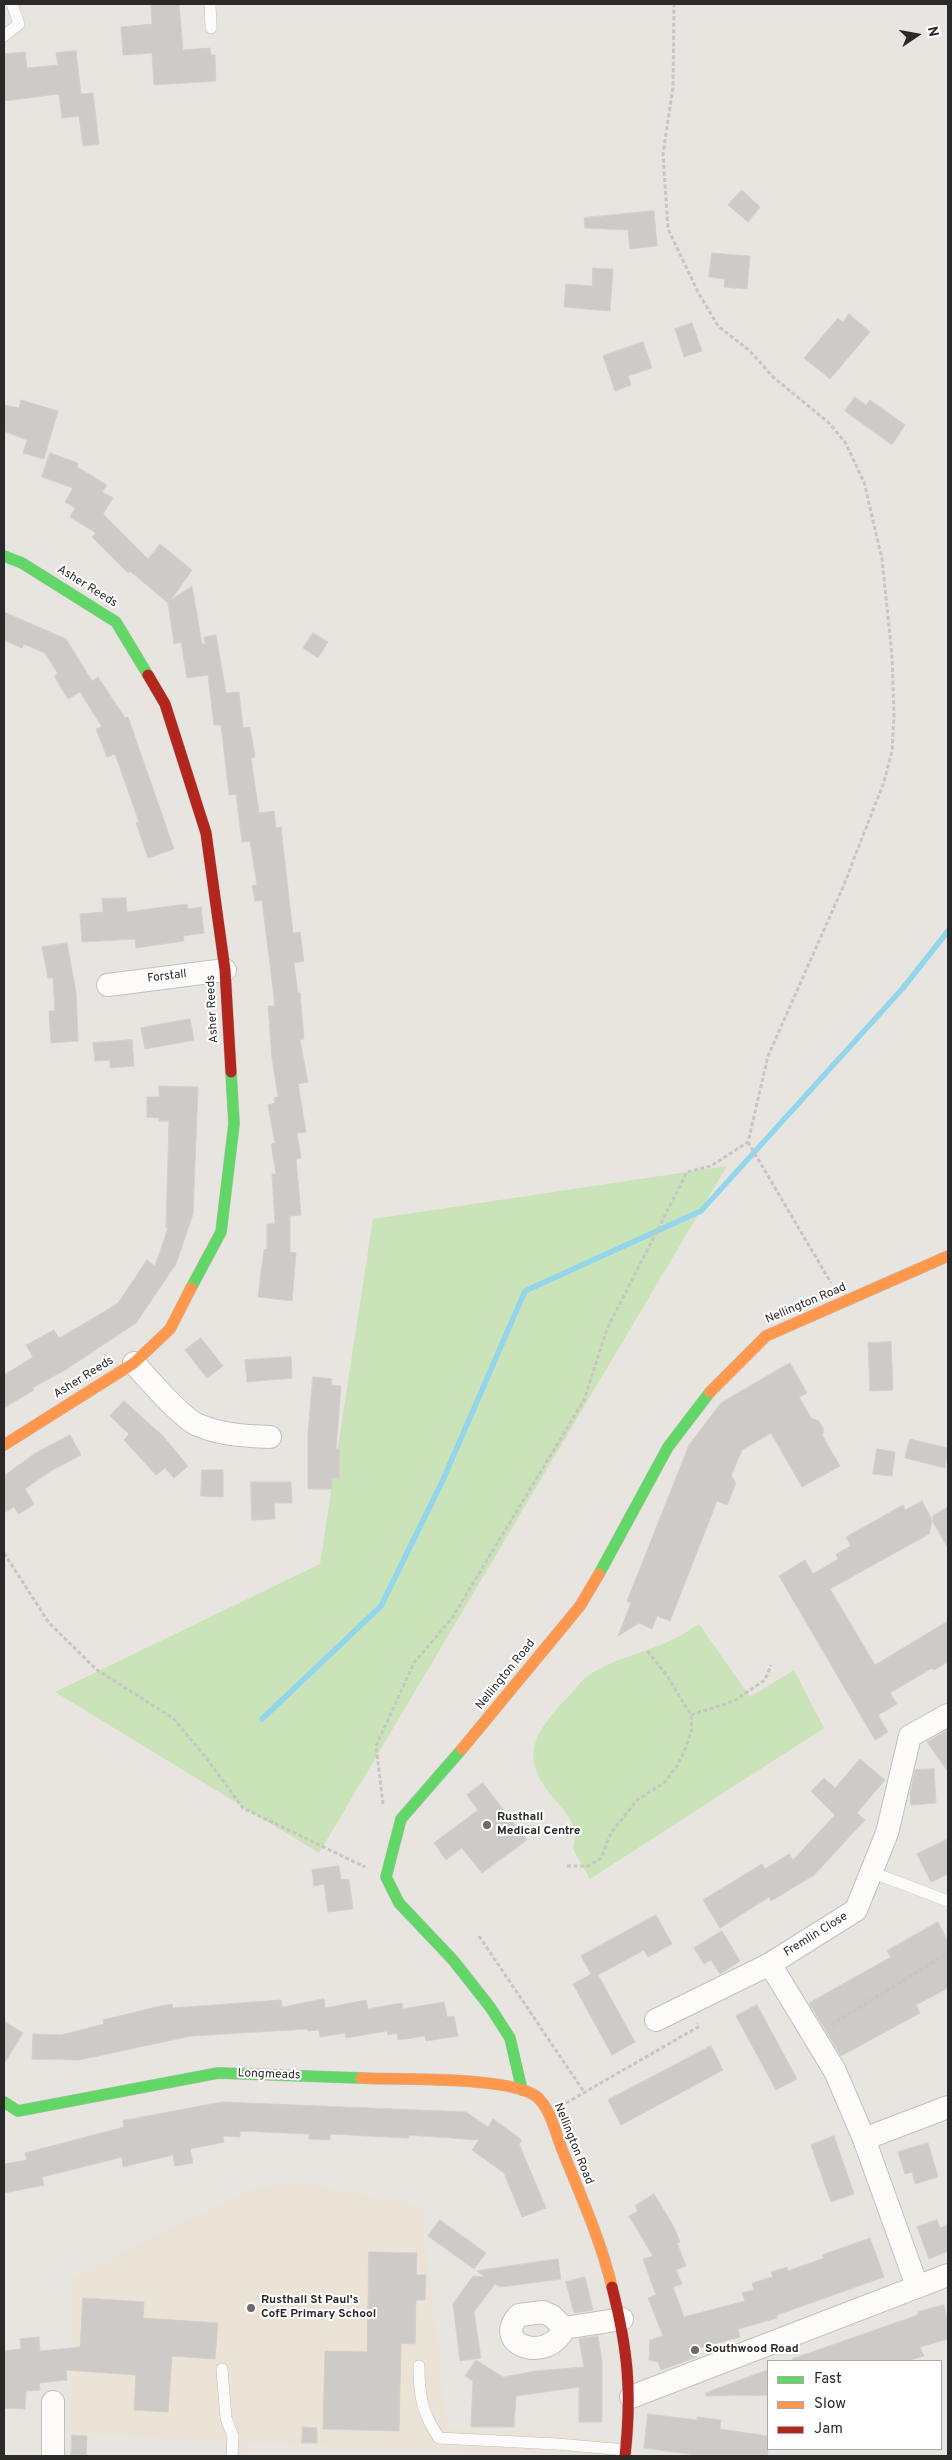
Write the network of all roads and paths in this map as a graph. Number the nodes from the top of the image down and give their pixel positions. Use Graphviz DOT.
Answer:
graph roads {
  1 [pos="12,4"];
  2 [pos="210,4"];
  3 [pos="674,4"];
  4 [pos="211,28"];
  5 [pos="4,36"];
  6 [pos="4,556"];
  7 [pos="225,970"];
  8 [pos="108,985"];
  9 [pos="748,1142"];
  10 [pos="948,1256"];
  11 [pos="843,1302"];
  12 [pos="134,1363"];
  13 [pos="270,1437"];
  14 [pos="4,1445"];
  15 [pos="4,1553"];
  16 [pos="646,1648"];
  17 [pos="771,1665"];
  18 [pos="948,1715"];
  19 [pos="691,1716"];
  20 [pos="383,1805"];
  21 [pos="567,1866"];
  22 [pos="871,1872"];
  23 [pos="386,1877"];
  24 [pos="948,1901"];
  25 [pos="479,1936"];
  26 [pos="948,1954"];
  27 [pos="770,1964"];
  28 [pos="689,2004"];
  29 [pos="656,2020"];
  30 [pos="813,2036"];
  31 [pos="522,2090"];
  32 [pos="584,2092"];
  33 [pos="948,2107"];
  34 [pos="9,2109"];
  35 [pos="548,2114"];
  36 [pos="864,2139"];
  37 [pos="948,2275"];
  38 [pos="917,2286"];
  39 [pos="622,2319"];
  40 [pos="564,2328"];
  41 [pos="419,2366"];
  42 [pos="222,2369"];
  43 [pos="631,2397"];
  44 [pos="52,2402"];
  45 [pos="626,2453"];
  46 [pos="53,2456"];
  47 [pos="232,2456"];
  1 -- 5 [label="lane"];
  2 -- 4 [label="lane"];
  3 -- 9 [label="path"];
  6 -- 7 [label="street, Asher Reeds"];
  7 -- 8 [label="street, Forstall"];
  7 -- 12 [label="street, Asher Reeds"];
  9 -- 11 [label="path"];
  9 -- 20 [label="path"];
  10 -- 11 [label="street, Nellington Road"];
  11 -- 23 [label="street, Nellington Road"];
  12 -- 13 [label="street"];
  12 -- 14 [label="street, Asher Reeds"];
  15 -- 23 [label="path"];
  16 -- 19 [label="path"];
  17 -- 19 [label="path"];
  18 -- 22 [label="street, Fremlin Close"];
  19 -- 21 [label="path"];
  22 -- 24 [label="lane"];
  22 -- 27 [label="street, Fremlin Close"];
  23 -- 31 [label="street"];
  25 -- 32 [label="path"];
  26 -- 30 [label="path"];
  27 -- 28 [label="street, Fremlin Close"];
  27 -- 30 [label="street"];
  28 -- 29 [label="street, Fremlin Close"];
  28 -- 32 [label="path"];
  30 -- 36 [label="street"];
  31 -- 34 [label="street, Longmeads"];
  31 -- 35 [label="street, Nellington Road"];
  32 -- 35 [label="path"];
  33 -- 36 [label="street"];
  35 -- 39 [label="street, Nellington Road"];
  36 -- 38 [label="street"];
  37 -- 38 [label="street"];
  38 -- 43 [label="street"];
  39 -- 40 [label="street"];
  39 -- 43 [label="street, Nellington Road"];
  41 -- 45 [label="lane"];
  42 -- 47 [label="lane"];
  43 -- 45 [label="street, Nellington Road"];
  44 -- 46 [label="street"];
}
